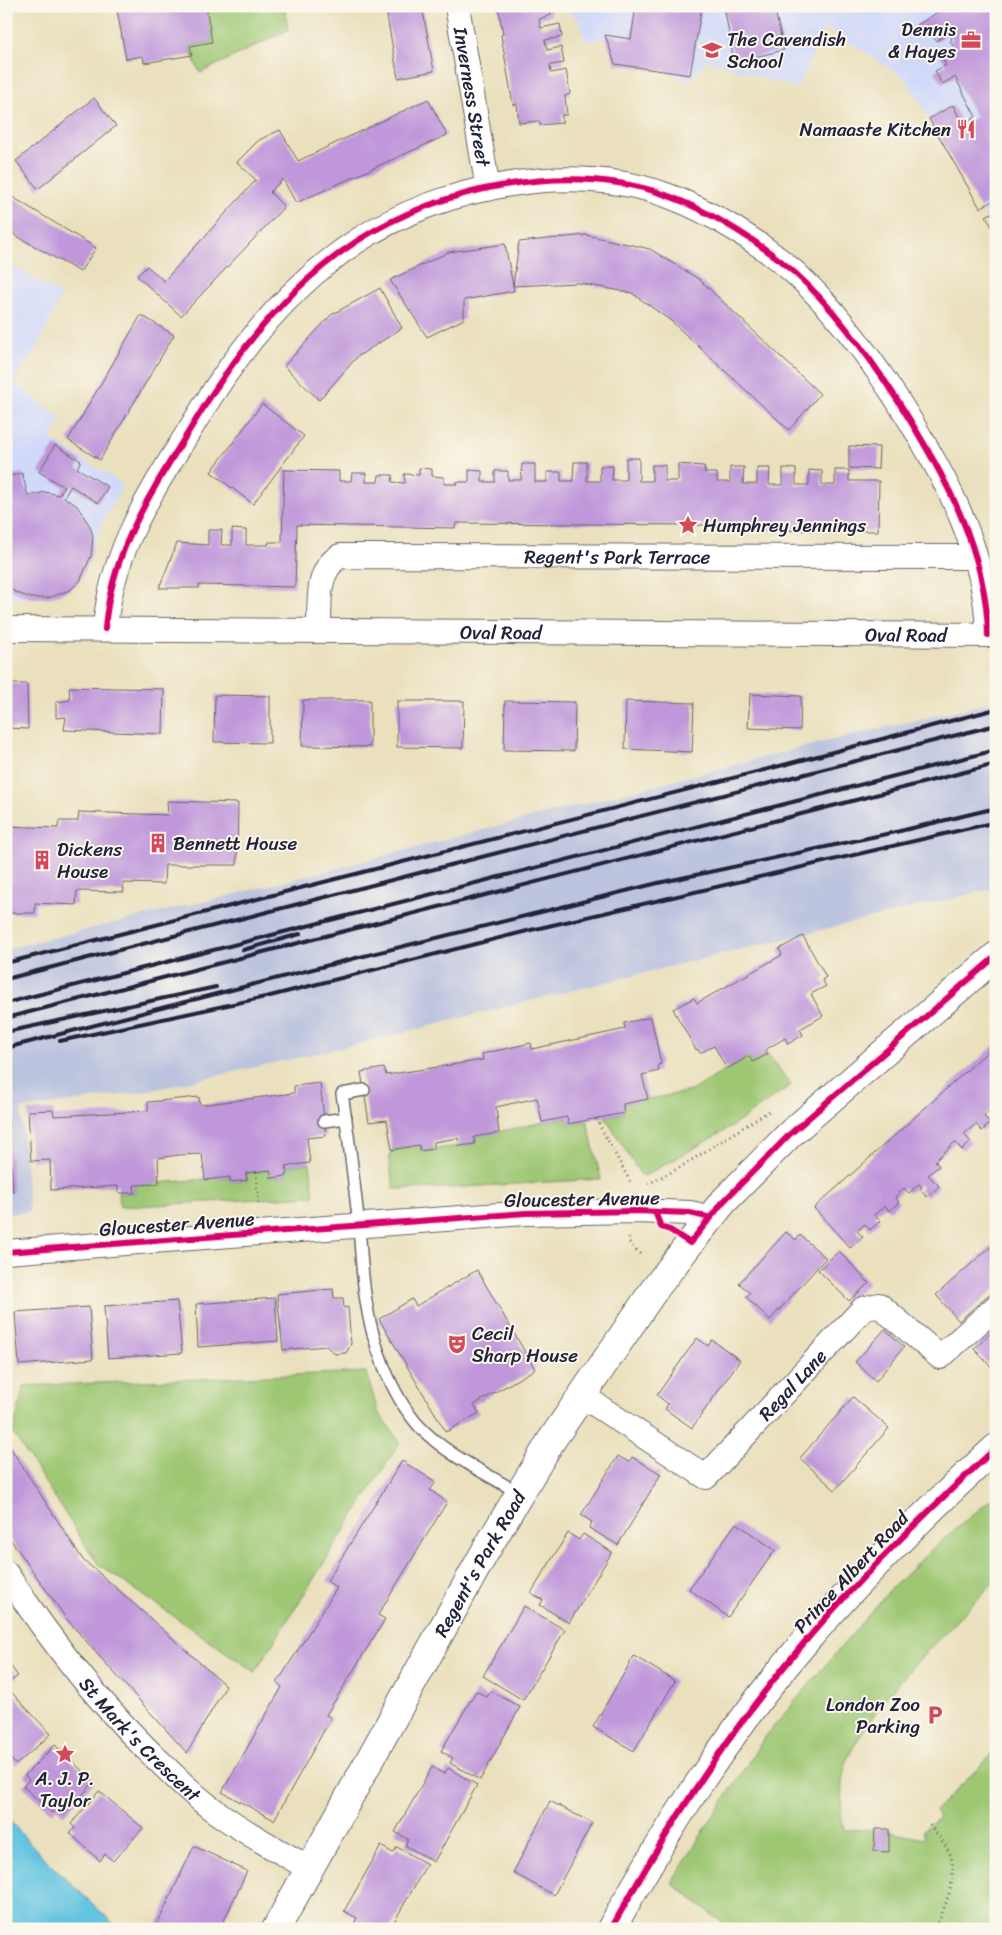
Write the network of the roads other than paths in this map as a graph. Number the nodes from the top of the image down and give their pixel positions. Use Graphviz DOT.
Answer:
graph roads {
  1 [pos="457,6"];
  2 [pos="488,189"];
  3 [pos="976,558"];
  4 [pos="6,628"];
  5 [pos="105,629"];
  6 [pos="319,630"];
  7 [pos="992,635"];
  8 [pos="996,956"];
  9 [pos="364,1090"];
  10 [pos="346,1118"];
  11 [pos="324,1121"];
  12 [pos="711,1218"];
  13 [pos="359,1226"];
  14 [pos="6,1252"];
  15 [pos="996,1308"];
  16 [pos="581,1395"];
  17 [pos="996,1448"];
  18 [pos="520,1494"];
  19 [pos="6,1573"];
  20 [pos="309,1868"];
  21 [pos="276,1929"];
  22 [pos="611,1929"];
  1 -- 2 [label="street, Inverness Street"];
  2 -- 3 [label="street"];
  2 -- 5 [label="street"];
  3 -- 6 [label="street, Regent's Park Terrace"];
  3 -- 7 [label="street"];
  4 -- 5 [label="street, Oval Road"];
  5 -- 6 [label="street, Oval Road"];
  6 -- 7 [label="street, Oval Road"];
  8 -- 12 [label="street"];
  9 -- 10 [label="lane"];
  10 -- 11 [label="lane"];
  10 -- 13 [label="lane"];
  12 -- 13 [label="street, Gloucester Avenue"];
  12 -- 16 [label="street, Regent's Park Road"];
  13 -- 14 [label="street, Gloucester Avenue"];
  13 -- 18 [label="lane"];
  15 -- 16 [label="street, Regal Lane"];
  16 -- 18 [label="street, Regent's Park Road"];
  17 -- 22 [label="street, Prince Albert Road"];
  18 -- 20 [label="street, Regent's Park Road"];
  19 -- 20 [label="street, St Mark's Crescent"];
  20 -- 21 [label="street, Regent's Park Road"];
}
